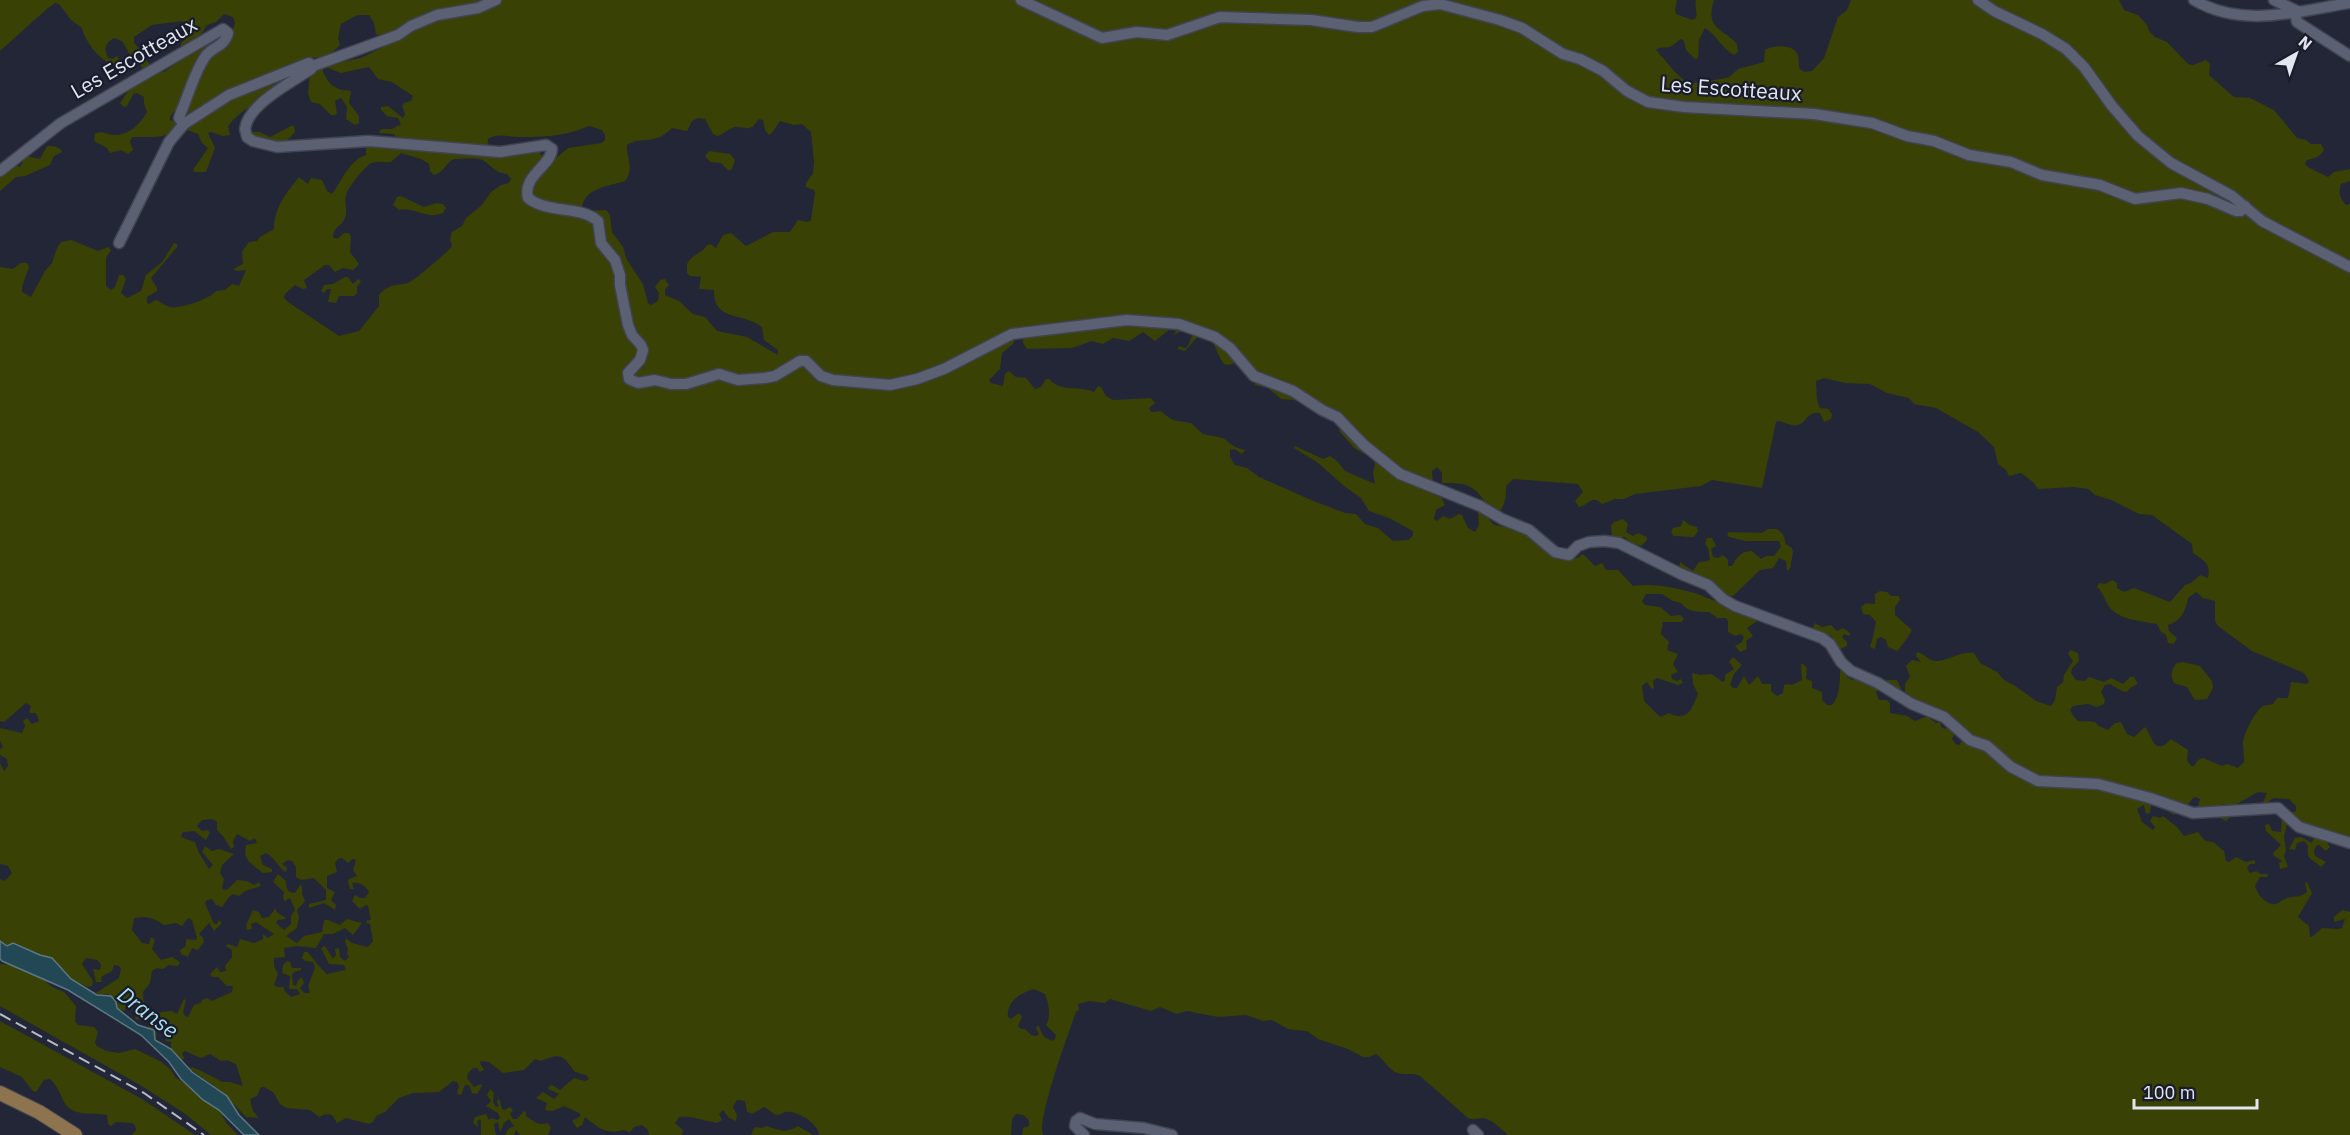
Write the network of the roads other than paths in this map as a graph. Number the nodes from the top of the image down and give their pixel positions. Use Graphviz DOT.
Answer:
graph roads {
  1 [pos="496,0"];
  2 [pos="1021,0"];
  3 [pos="1978,0"];
  4 [pos="2194,0"];
  5 [pos="2274,0"];
  6 [pos="2350,3"];
  7 [pos="2297,12"];
  8 [pos="2350,56"];
  9 [pos="313,66"];
  10 [pos="184,124"];
  11 [pos="0,171"];
  12 [pos="2246,206"];
  13 [pos="119,243"];
  14 [pos="2350,267"];
  15 [pos="2350,843"];
  16 [pos="0,1093"];
  17 [pos="78,1135"];
  18 [pos="1084,1135"];
  19 [pos="1172,1135"];
  1 -- 9 [label="street"];
  2 -- 12 [label="street, Les Escotteaux"];
  3 -- 12 [label="street"];
  4 -- 7 [label="street"];
  5 -- 7 [label="street"];
  6 -- 7 [label="street"];
  7 -- 8 [label="street"];
  9 -- 10 [label="street"];
  9 -- 15 [label="street"];
  10 -- 11 [label="street, Les Escotteaux"];
  10 -- 13 [label="street"];
  12 -- 14 [label="street"];
  16 -- 17 [label="main road"];
  18 -- 19 [label="street"];
}
